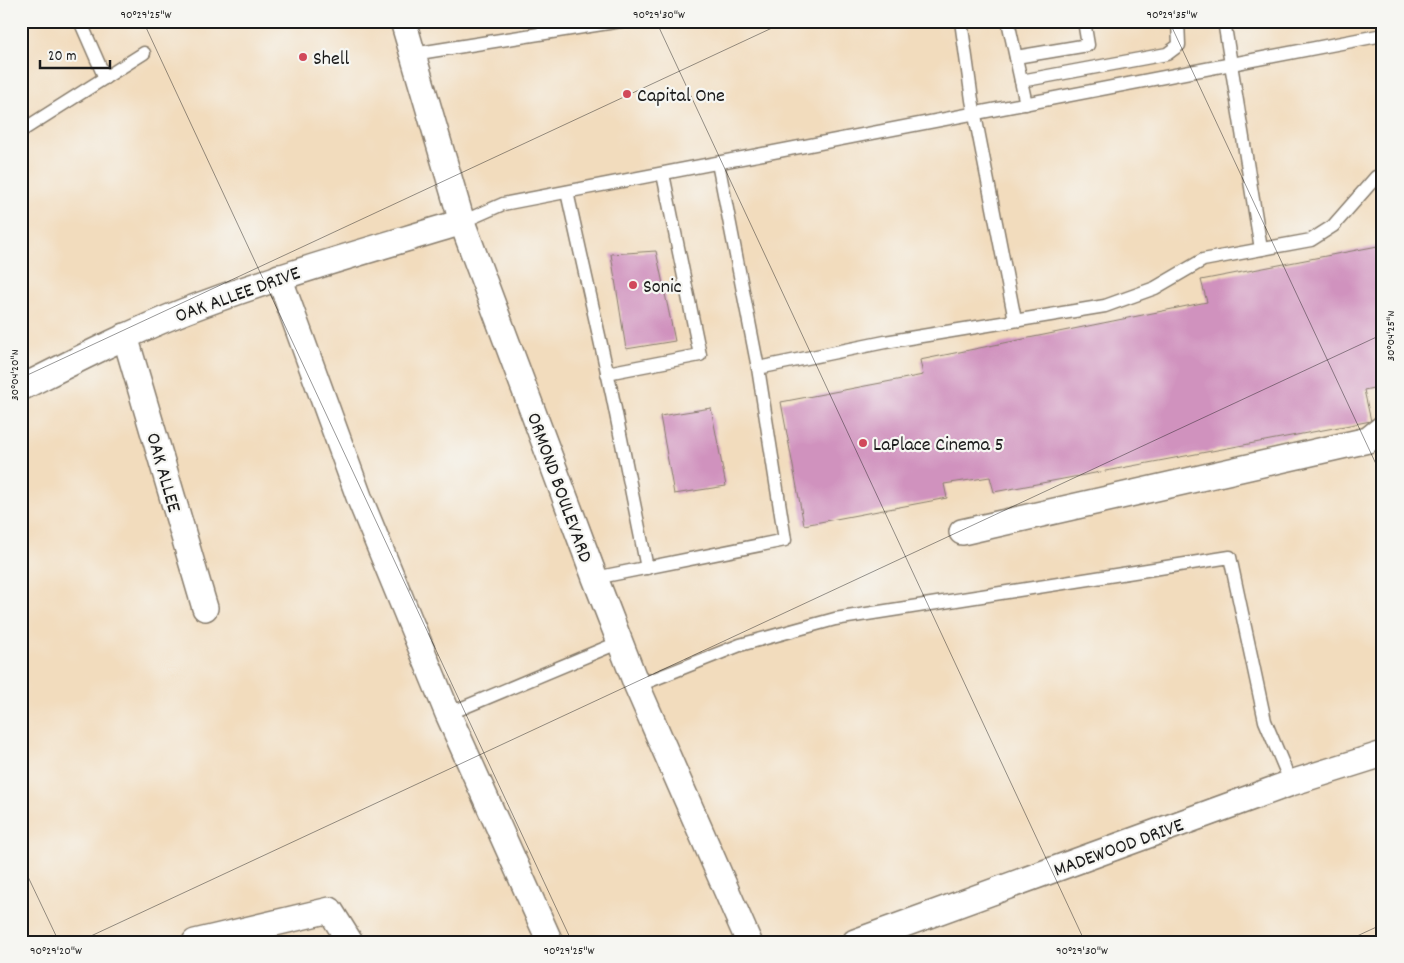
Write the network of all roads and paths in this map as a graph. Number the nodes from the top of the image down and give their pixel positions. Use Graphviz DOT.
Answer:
graph roads {
  1 [pos="80,21"];
  2 [pos="403,21"];
  3 [pos="622,21"];
  4 [pos="961,21"];
  5 [pos="1008,21"];
  6 [pos="1084,21"];
  7 [pos="1178,21"];
  8 [pos="1224,21"];
  9 [pos="1383,35"];
  10 [pos="144,53"];
  11 [pos="413,54"];
  12 [pos="1016,57"];
  13 [pos="1230,64"];
  14 [pos="105,78"];
  15 [pos="1021,81"];
  16 [pos="1026,104"];
  17 [pos="975,114"];
  18 [pos="21,131"];
  19 [pos="718,163"];
  20 [pos="663,174"];
  21 [pos="1383,174"];
  22 [pos="567,192"];
  23 [pos="462,222"];
  24 [pos="1261,249"];
  25 [pos="279,277"];
  26 [pos="1015,320"];
  27 [pos="125,336"];
  28 [pos="758,368"];
  29 [pos="607,373"];
  30 [pos="21,388"];
  31 [pos="1383,428"];
  32 [pos="962,532"];
  33 [pos="647,568"];
  34 [pos="595,578"];
  35 [pos="205,608"];
  36 [pos="620,642"];
  37 [pos="637,686"];
  38 [pos="448,714"];
  39 [pos="1383,754"];
  40 [pos="1291,783"];
  41 [pos="195,942"];
  42 [pos="350,942"];
  43 [pos="550,942"];
  44 [pos="750,942"];
  45 [pos="855,942"];
  1 -- 14 [label="lane"];
  2 -- 11 [label="street, ORMOND BOULEVARD"];
  3 -- 11 [label="lane"];
  4 -- 17 [label="lane"];
  5 -- 12 [label="lane"];
  6 -- 12 [label="lane"];
  7 -- 15 [label="lane"];
  8 -- 13 [label="lane"];
  9 -- 13 [label="lane"];
  10 -- 14 [label="lane"];
  11 -- 23 [label="street, ORMOND BOULEVARD"];
  12 -- 15 [label="lane"];
  13 -- 16 [label="lane"];
  13 -- 24 [label="lane"];
  14 -- 18 [label="lane"];
  15 -- 16 [label="lane"];
  16 -- 17 [label="lane"];
  17 -- 19 [label="lane"];
  17 -- 26 [label="lane"];
  19 -- 20 [label="lane"];
  19 -- 28 [label="lane"];
  20 -- 22 [label="lane"];
  20 -- 29 [label="lane"];
  21 -- 24 [label="lane"];
  22 -- 23 [label="lane"];
  22 -- 29 [label="lane"];
  23 -- 25 [label="street, OAK ALLEE DRIVE"];
  23 -- 34 [label="street, ORMOND BOULEVARD"];
  24 -- 26 [label="lane"];
  25 -- 27 [label="street, OAK ALLEE DRIVE"];
  25 -- 38 [label="street"];
  26 -- 28 [label="lane"];
  27 -- 30 [label="street, OAK ALLEE DRIVE"];
  27 -- 35 [label="street, OAK ALLEE"];
  28 -- 33 [label="lane"];
  29 -- 33 [label="lane"];
  31 -- 32 [label="street"];
  33 -- 34 [label="lane"];
  34 -- 36 [label="street, ORMOND BOULEVARD"];
  36 -- 37 [label="street, ORMOND BOULEVARD"];
  36 -- 38 [label="lane"];
  37 -- 40 [label="lane"];
  37 -- 44 [label="street, ORMOND BOULEVARD"];
  38 -- 43 [label="street"];
  39 -- 40 [label="street, MADEWOOD DRIVE"];
  40 -- 45 [label="street, MADEWOOD DRIVE"];
  41 -- 42 [label="street"];
}
